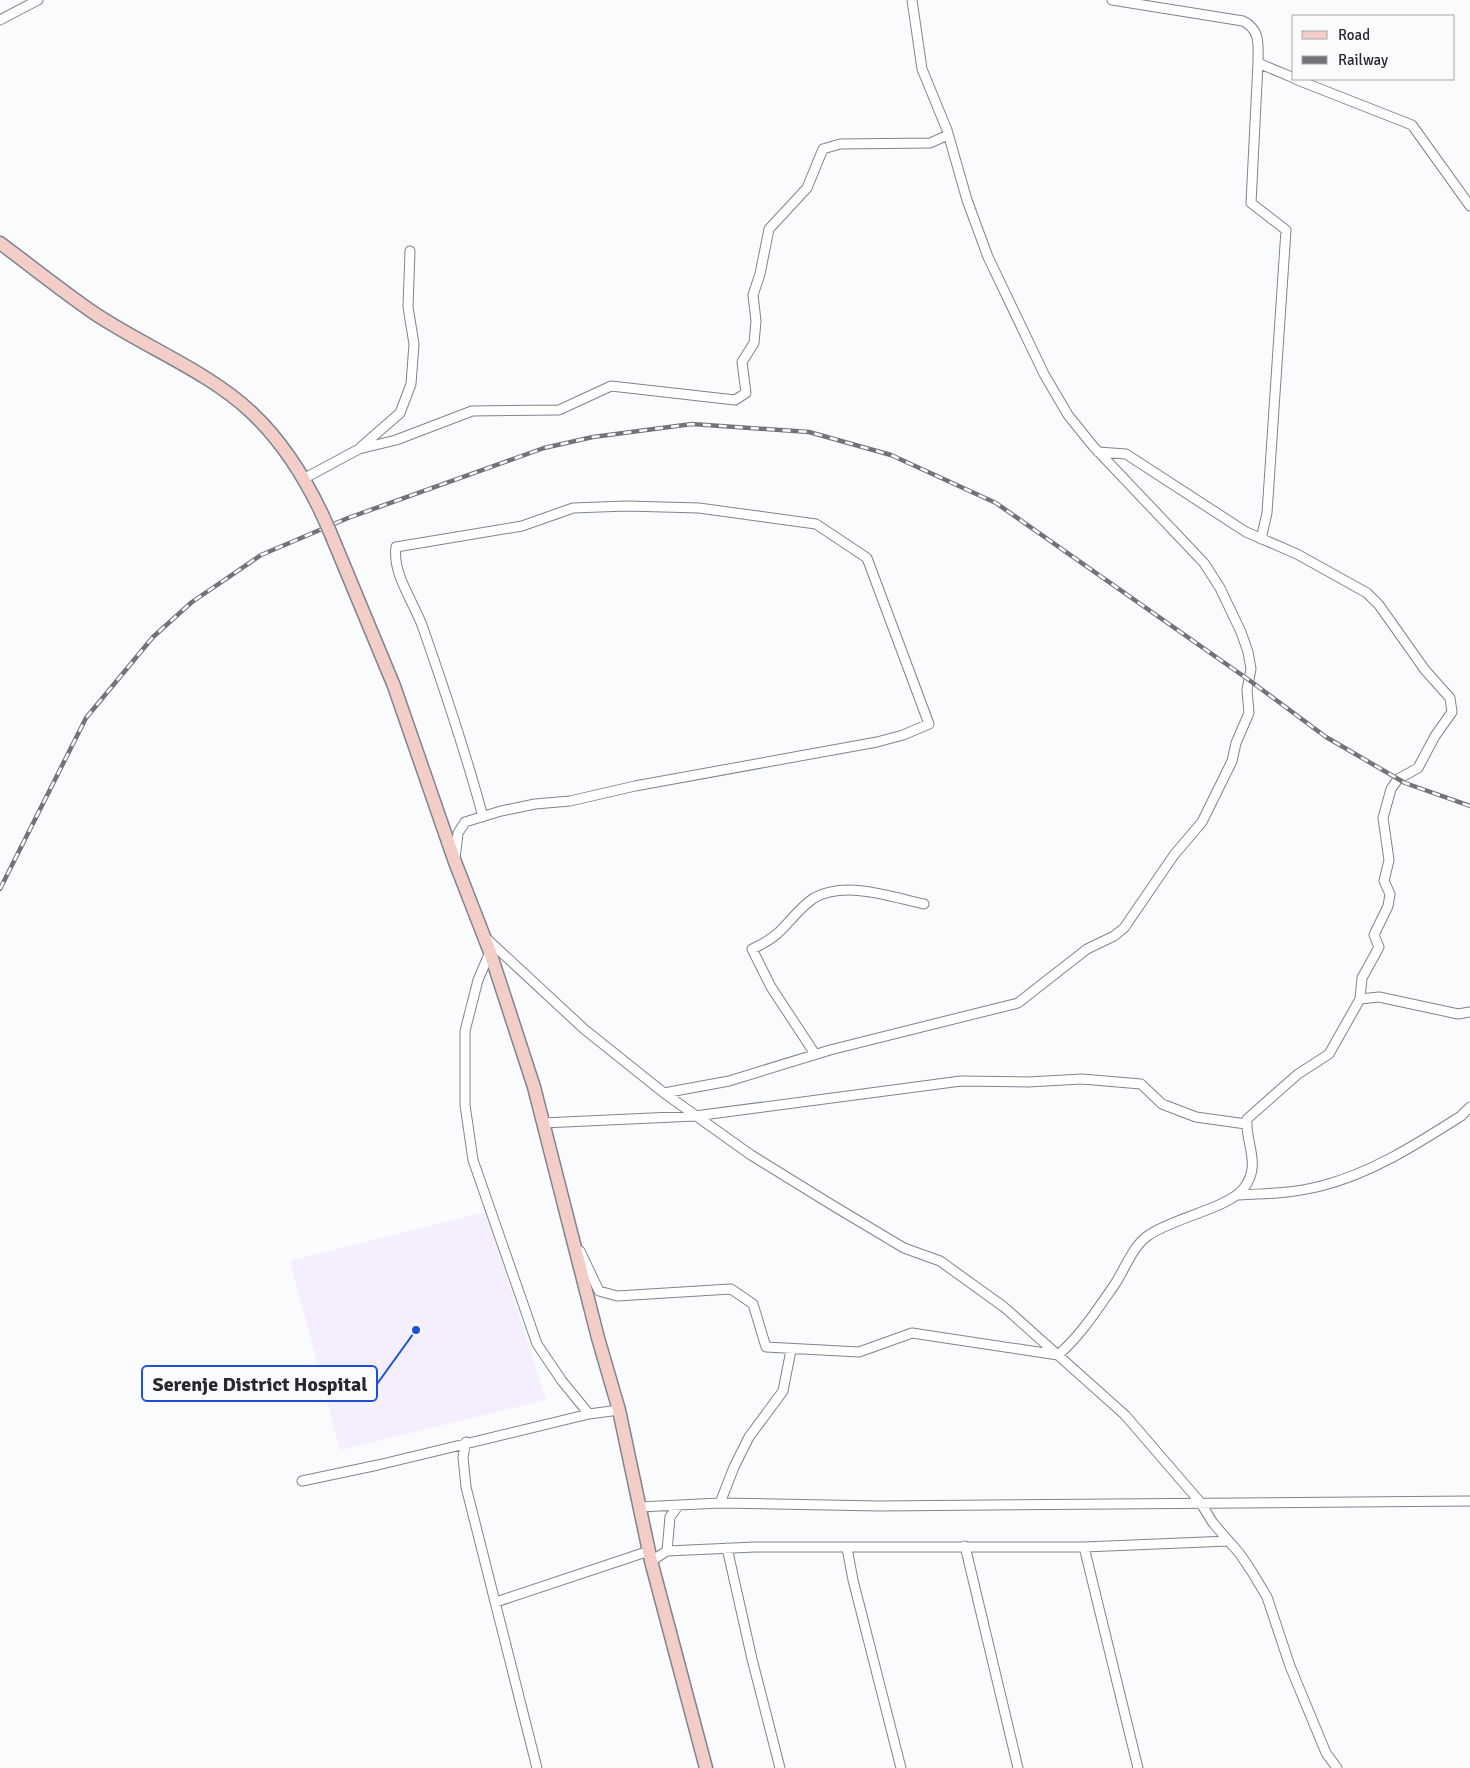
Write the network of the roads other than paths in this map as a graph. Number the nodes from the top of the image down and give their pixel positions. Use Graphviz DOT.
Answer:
graph roads {
  1 [pos="38,0"];
  2 [pos="912,0"];
  3 [pos="1112,0"];
  4 [pos="0,20"];
  5 [pos="1258,63"];
  6 [pos="1292,78"];
  7 [pos="1297,80"];
  8 [pos="948,135"];
  9 [pos="1470,206"];
  10 [pos="0,243"];
  11 [pos="410,251"];
  12 [pos="359,449"];
  13 [pos="1098,452"];
  14 [pos="305,478"];
  15 [pos="1261,539"];
  16 [pos="483,817"];
  17 [pos="455,862"];
  18 [pos="924,904"];
  19 [pos="484,936"];
  20 [pos="490,952"];
  21 [pos="1360,999"];
  22 [pos="1470,1012"];
  23 [pos="815,1054"];
  24 [pos="664,1093"];
  25 [pos="1470,1107"];
  26 [pos="695,1116"];
  27 [pos="543,1123"];
  28 [pos="1246,1124"];
  29 [pos="1237,1195"];
  30 [pos="572,1233"];
  31 [pos="791,1350"];
  32 [pos="1058,1355"];
  33 [pos="619,1410"];
  34 [pos="589,1414"];
  35 [pos="466,1442"];
  36 [pos="302,1480"];
  37 [pos="1470,1501"];
  38 [pos="1200,1502"];
  39 [pos="720,1503"];
  40 [pos="678,1506"];
  41 [pos="640,1507"];
  42 [pos="1230,1541"];
  43 [pos="965,1546"];
  44 [pos="1084,1547"];
  45 [pos="727,1548"];
  46 [pos="847,1548"];
  47 [pos="667,1551"];
  48 [pos="650,1556"];
  49 [pos="496,1602"];
  50 [pos="537,1768"];
  51 [pos="706,1768"];
  52 [pos="780,1768"];
  53 [pos="901,1768"];
  54 [pos="1018,1768"];
  55 [pos="1138,1768"];
  56 [pos="1337,1768"];
  1 -- 4 [label="street"];
  2 -- 8 [label="street"];
  3 -- 5 [label="street"];
  5 -- 6 [label="street"];
  5 -- 15 [label="street"];
  7 -- 9 [label="street"];
  8 -- 12 [label="street"];
  8 -- 13 [label="street"];
  10 -- 14 [label="main road"];
  11 -- 12 [label="street"];
  12 -- 14 [label="street"];
  13 -- 15 [label="street"];
  13 -- 23 [label="street"];
  14 -- 17 [label="main road, bridge"];
  15 -- 21 [label="street"];
  16 -- 16 [label="street"];
  16 -- 17 [label="street"];
  17 -- 19 [label="main road"];
  18 -- 23 [label="street"];
  19 -- 20 [label="main road"];
  19 -- 24 [label="street"];
  20 -- 27 [label="main road"];
  20 -- 34 [label="street"];
  21 -- 22 [label="street"];
  21 -- 28 [label="street"];
  23 -- 24 [label="street"];
  24 -- 26 [label="street"];
  25 -- 29 [label="street"];
  26 -- 27 [label="street"];
  26 -- 28 [label="street"];
  26 -- 32 [label="street"];
  27 -- 30 [label="main road"];
  28 -- 29 [label="street"];
  29 -- 32 [label="street"];
  30 -- 31 [label="street"];
  30 -- 33 [label="main road"];
  31 -- 32 [label="street"];
  31 -- 39 [label="street"];
  32 -- 38 [label="street"];
  33 -- 34 [label="street"];
  33 -- 41 [label="main road"];
  34 -- 35 [label="street"];
  35 -- 36 [label="street"];
  35 -- 49 [label="street"];
  37 -- 38 [label="street"];
  38 -- 39 [label="street"];
  38 -- 42 [label="street"];
  39 -- 40 [label="street"];
  40 -- 41 [label="street"];
  40 -- 47 [label="street"];
  41 -- 48 [label="main road"];
  42 -- 44 [label="street"];
  42 -- 56 [label="street"];
  43 -- 44 [label="street"];
  43 -- 46 [label="street"];
  43 -- 54 [label="street"];
  44 -- 55 [label="street"];
  45 -- 46 [label="street"];
  45 -- 47 [label="street"];
  45 -- 52 [label="street"];
  46 -- 53 [label="street"];
  47 -- 48 [label="street"];
  48 -- 49 [label="street"];
  48 -- 51 [label="main road"];
  49 -- 50 [label="street"];
}
